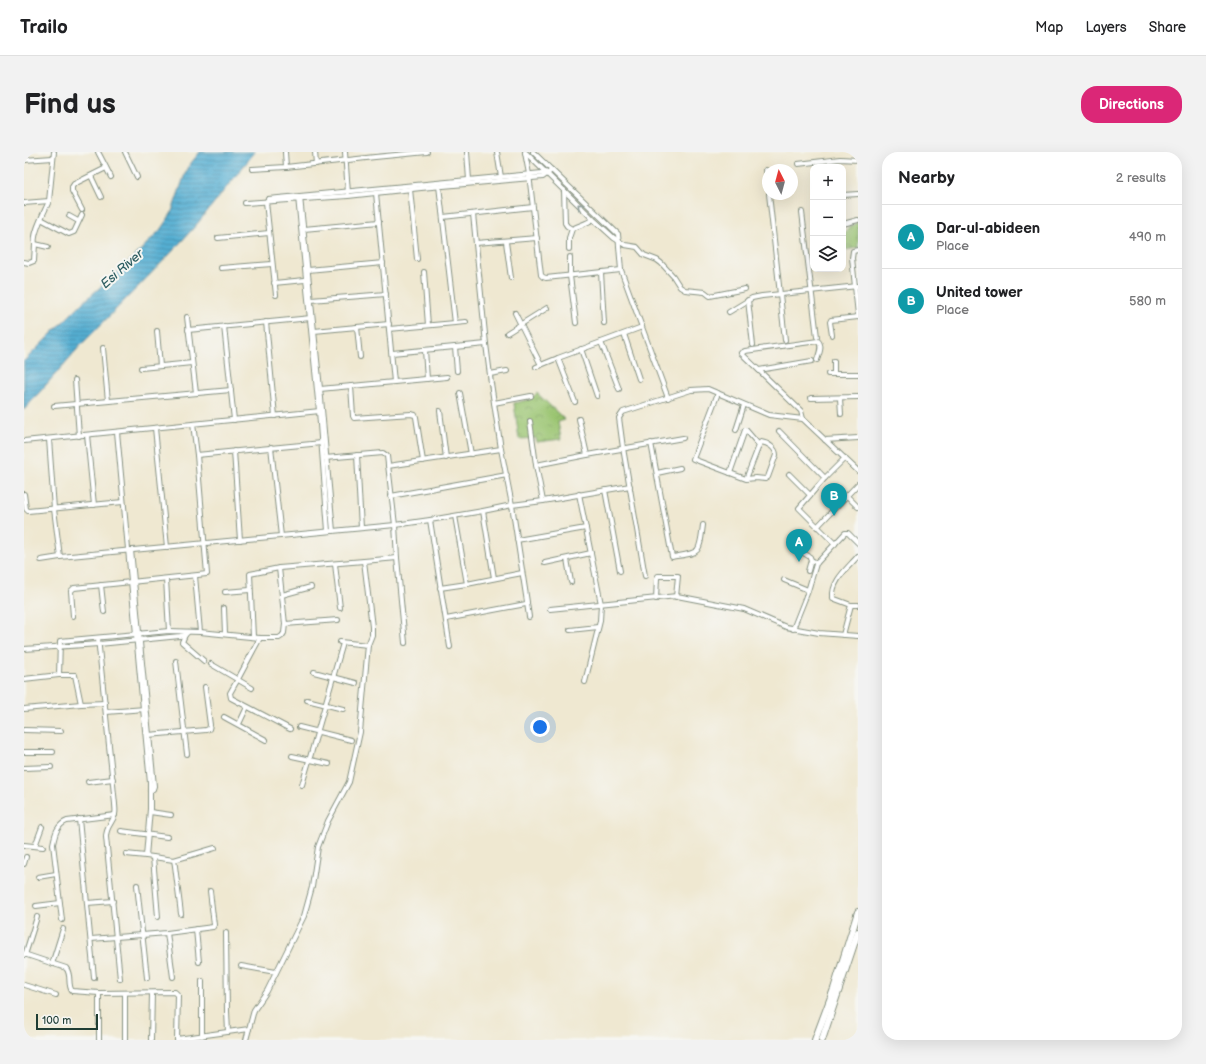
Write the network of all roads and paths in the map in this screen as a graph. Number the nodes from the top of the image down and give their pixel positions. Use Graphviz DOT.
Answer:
graph roads {
  1 [pos="24,152"];
  2 [pos="54,152"];
  3 [pos="98,152"];
  4 [pos="125,152"];
  5 [pos="285,152"];
  6 [pos="315,152"];
  7 [pos="345,152"];
  8 [pos="426,152"];
  9 [pos="467,152"];
  10 [pos="497,152"];
  11 [pos="525,152"];
  12 [pos="533,152"];
  13 [pos="406,153"];
  14 [pos="374,154"];
  15 [pos="53,158"];
  16 [pos="24,160"];
  17 [pos="346,160"];
  18 [pos="858,160"];
  19 [pos="818,161"];
  20 [pos="316,164"];
  21 [pos="798,164"];
  22 [pos="286,167"];
  23 [pos="106,168"];
  24 [pos="252,169"];
  25 [pos="552,170"];
  26 [pos="546,174"];
  27 [pos="91,176"];
  28 [pos="530,176"];
  29 [pos="111,177"];
  30 [pos="137,177"];
  31 [pos="500,177"];
  32 [pos="469,180"];
  33 [pos="440,186"];
  34 [pos="410,189"];
  35 [pos="564,190"];
  36 [pos="376,193"];
  37 [pos="348,194"];
  38 [pos="858,194"];
  39 [pos="846,195"];
  40 [pos="101,197"];
  41 [pos="299,198"];
  42 [pos="770,200"];
  43 [pos="49,201"];
  44 [pos="266,202"];
  45 [pos="24,203"];
  46 [pos="245,203"];
  47 [pos="533,207"];
  48 [pos="802,212"];
  49 [pos="473,214"];
  50 [pos="69,216"];
  51 [pos="443,217"];
  52 [pos="41,219"];
  53 [pos="593,219"];
  54 [pos="858,220"];
  55 [pos="78,221"];
  56 [pos="379,222"];
  57 [pos="846,223"];
  58 [pos="304,229"];
  59 [pos="572,229"];
  60 [pos="269,233"];
  61 [pos="218,238"];
  62 [pos="537,238"];
  63 [pos="506,242"];
  64 [pos="619,242"];
  65 [pos="476,243"];
  66 [pos="34,244"];
  67 [pos="48,247"];
  68 [pos="569,249"];
  69 [pos="858,250"];
  70 [pos="570,257"];
  71 [pos="810,258"];
  72 [pos="417,259"];
  73 [pos="24,262"];
  74 [pos="383,263"];
  75 [pos="272,264"];
  76 [pos="221,268"];
  77 [pos="308,270"];
  78 [pos="621,270"];
  79 [pos="424,272"];
  80 [pos="601,272"];
  81 [pos="811,272"];
  82 [pos="570,276"];
  83 [pos="512,278"];
  84 [pos="305,280"];
  85 [pos="274,283"];
  86 [pos="856,286"];
  87 [pos="745,289"];
  88 [pos="812,290"];
  89 [pos="780,293"];
  90 [pos="386,294"];
  91 [pos="276,295"];
  92 [pos="311,300"];
  93 [pos="748,300"];
  94 [pos="547,308"];
  95 [pos="729,312"];
  96 [pos="515,313"];
  97 [pos="858,316"];
  98 [pos="187,317"];
  99 [pos="311,318"];
  100 [pos="266,322"];
  101 [pos="466,322"];
  102 [pos="455,323"];
  103 [pos="576,323"];
  104 [pos="604,323"];
  105 [pos="389,324"];
  106 [pos="520,324"];
  107 [pos="428,325"];
  108 [pos="224,326"];
  109 [pos="357,327"];
  110 [pos="642,327"];
  111 [pos="389,329"];
  112 [pos="188,330"];
  113 [pos="157,331"];
  114 [pos="314,331"];
  115 [pos="508,333"];
  116 [pos="624,334"];
  117 [pos="832,335"];
  118 [pos="817,337"];
  119 [pos="785,340"];
  120 [pos="601,342"];
  121 [pos="486,344"];
  122 [pos="753,345"];
  123 [pos="455,347"];
  124 [pos="103,348"];
  125 [pos="425,350"];
  126 [pos="581,350"];
  127 [pos="392,353"];
  128 [pos="360,357"];
  129 [pos="558,358"];
  130 [pos="817,360"];
  131 [pos="834,360"];
  132 [pos="812,361"];
  133 [pos="192,363"];
  134 [pos="160,366"];
  135 [pos="141,368"];
  136 [pos="759,370"];
  137 [pos="457,371"];
  138 [pos="507,371"];
  139 [pos="490,374"];
  140 [pos="828,374"];
  141 [pos="834,374"];
  142 [pos="858,374"];
  143 [pos="447,377"];
  144 [pos="427,379"];
  145 [pos="639,379"];
  146 [pos="75,380"];
  147 [pos="394,382"];
  148 [pos="351,386"];
  149 [pos="320,389"];
  150 [pos="618,389"];
  151 [pos="231,390"];
  152 [pos="196,393"];
  153 [pos="460,393"];
  154 [pos="718,393"];
  155 [pos="531,396"];
  156 [pos="597,396"];
  157 [pos="858,397"];
  158 [pos="668,398"];
  159 [pos="811,398"];
  160 [pos="840,398"];
  161 [pos="108,401"];
  162 [pos="575,402"];
  163 [pos="494,403"];
  164 [pos="77,404"];
  165 [pos="744,405"];
  166 [pos="54,406"];
  167 [pos="320,411"];
  168 [pos="440,411"];
  169 [pos="841,414"];
  170 [pos="275,416"];
  171 [pos="580,419"];
  172 [pos="803,419"];
  173 [pos="234,420"];
  174 [pos="530,421"];
  175 [pos="193,424"];
  176 [pos="155,428"];
  177 [pos="736,430"];
  178 [pos="779,431"];
  179 [pos="117,432"];
  180 [pos="87,435"];
  181 [pos="79,436"];
  182 [pos="683,438"];
  183 [pos="858,438"];
  184 [pos="49,439"];
  185 [pos="825,440"];
  186 [pos="24,441"];
  187 [pos="323,442"];
  188 [pos="651,443"];
  189 [pos="759,446"];
  190 [pos="271,447"];
  191 [pos="623,448"];
  192 [pos="501,449"];
  193 [pos="234,451"];
  194 [pos="197,454"];
  195 [pos="471,454"];
  196 [pos="587,454"];
  197 [pos="357,455"];
  198 [pos="324,458"];
  199 [pos="446,458"];
  200 [pos="845,458"];
  201 [pos="423,461"];
  202 [pos="536,465"];
  203 [pos="388,466"];
  204 [pos="680,468"];
  205 [pos="858,470"];
  206 [pos="656,473"];
  207 [pos="730,473"];
  208 [pos="789,474"];
  209 [pos="507,475"];
  210 [pos="825,478"];
  211 [pos="746,479"];
  212 [pos="858,484"];
  213 [pos="630,486"];
  214 [pos="605,490"];
  215 [pos="24,494"];
  216 [pos="579,494"];
  217 [pos="810,495"];
  218 [pos="391,496"];
  219 [pos="847,496"];
  220 [pos="543,501"];
  221 [pos="123,502"];
  222 [pos="512,504"];
  223 [pos="94,505"];
  224 [pos="858,507"];
  225 [pos="54,509"];
  226 [pos="483,511"];
  227 [pos="455,516"];
  228 [pos="430,520"];
  229 [pos="395,525"];
  230 [pos="703,525"];
  231 [pos="817,527"];
  232 [pos="361,528"];
  233 [pos="586,528"];
  234 [pos="330,531"];
  235 [pos="281,536"];
  236 [pos="240,540"];
  237 [pos="517,540"];
  238 [pos="858,543"];
  239 [pos="204,544"];
  240 [pos="835,544"];
  241 [pos="167,547"];
  242 [pos="797,549"];
  243 [pos="129,550"];
  244 [pos="591,553"];
  245 [pos="858,556"];
  246 [pos="60,557"];
  247 [pos="397,558"];
  248 [pos="567,559"];
  249 [pos="41,560"];
  250 [pos="812,560"];
  251 [pos="364,561"];
  252 [pos="545,563"];
  253 [pos="817,563"];
  254 [pos="335,564"];
  255 [pos="279,568"];
  256 [pos="620,571"];
  257 [pos="808,571"];
  258 [pos="522,573"];
  259 [pos="195,576"];
  260 [pos="645,576"];
  261 [pos="494,578"];
  262 [pos="166,579"];
  263 [pos="784,580"];
  264 [pos="132,582"];
  265 [pos="571,582"];
  266 [pos="467,584"];
  267 [pos="101,585"];
  268 [pos="311,587"];
  269 [pos="440,588"];
  270 [pos="250,590"];
  271 [pos="808,590"];
  272 [pos="225,592"];
  273 [pos="282,595"];
  274 [pos="673,596"];
  275 [pos="656,599"];
  276 [pos="527,603"];
  277 [pos="601,604"];
  278 [pos="851,604"];
  279 [pos="858,605"];
  280 [pos="224,608"];
  281 [pos="340,608"];
  282 [pos="550,609"];
  283 [pos="104,612"];
  284 [pos="73,616"];
  285 [pos="529,617"];
  286 [pos="446,618"];
  287 [pos="338,620"];
  288 [pos="285,624"];
  289 [pos="598,627"];
  290 [pos="793,628"];
  291 [pos="570,630"];
  292 [pos="169,631"];
  293 [pos="200,632"];
  294 [pos="187,633"];
  295 [pos="138,634"];
  296 [pos="225,634"];
  297 [pos="843,635"];
  298 [pos="253,636"];
  299 [pos="858,636"];
  300 [pos="98,638"];
  301 [pos="260,638"];
  302 [pos="138,640"];
  303 [pos="405,643"];
  304 [pos="99,644"];
  305 [pos="368,645"];
  306 [pos="59,646"];
  307 [pos="450,647"];
  308 [pos="24,649"];
  309 [pos="176,661"];
  310 [pos="204,661"];
  311 [pos="211,664"];
  312 [pos="314,672"];
  313 [pos="59,675"];
  314 [pos="333,677"];
  315 [pos="24,679"];
  316 [pos="238,680"];
  317 [pos="584,682"];
  318 [pos="356,683"];
  319 [pos="205,687"];
  320 [pos="252,688"];
  321 [pos="307,700"];
  322 [pos="105,703"];
  323 [pos="81,704"];
  324 [pos="326,705"];
  325 [pos="248,707"];
  326 [pos="24,709"];
  327 [pos="145,709"];
  328 [pos="343,709"];
  329 [pos="106,712"];
  330 [pos="224,717"];
  331 [pos="239,724"];
  332 [pos="300,727"];
  333 [pos="290,729"];
  334 [pos="24,730"];
  335 [pos="61,731"];
  336 [pos="185,732"];
  337 [pos="318,732"];
  338 [pos="148,735"];
  339 [pos="266,740"];
  340 [pos="351,740"];
  341 [pos="24,752"];
  342 [pos="53,752"];
  343 [pos="188,754"];
  344 [pos="292,756"];
  345 [pos="310,760"];
  346 [pos="329,764"];
  347 [pos="51,767"];
  348 [pos="24,768"];
  349 [pos="113,779"];
  350 [pos="88,782"];
  351 [pos="302,785"];
  352 [pos="150,812"];
  353 [pos="115,815"];
  354 [pos="171,815"];
  355 [pos="79,819"];
  356 [pos="42,827"];
  357 [pos="120,831"];
  358 [pos="148,835"];
  359 [pos="167,837"];
  360 [pos="24,845"];
  361 [pos="35,846"];
  362 [pos="43,847"];
  363 [pos="215,848"];
  364 [pos="126,854"];
  365 [pos="146,856"];
  366 [pos="26,857"];
  367 [pos="153,857"];
  368 [pos="174,860"];
  369 [pos="24,864"];
  370 [pos="56,874"];
  371 [pos="38,877"];
  372 [pos="137,885"];
  373 [pos="210,891"];
  374 [pos="113,901"];
  375 [pos="60,903"];
  376 [pos="87,903"];
  377 [pos="36,906"];
  378 [pos="858,912"];
  379 [pos="181,914"];
  380 [pos="37,917"];
  381 [pos="158,917"];
  382 [pos="62,920"];
  383 [pos="63,929"];
  384 [pos="196,929"];
  385 [pos="858,932"];
  386 [pos="167,933"];
  387 [pos="226,933"];
  388 [pos="142,934"];
  389 [pos="116,936"];
  390 [pos="91,939"];
  391 [pos="856,945"];
  392 [pos="25,954"];
  393 [pos="199,962"];
  394 [pos="52,964"];
  395 [pos="241,966"];
  396 [pos="276,972"];
  397 [pos="174,977"];
  398 [pos="94,978"];
  399 [pos="147,978"];
  400 [pos="120,979"];
  401 [pos="202,981"];
  402 [pos="24,986"];
  403 [pos="125,993"];
  404 [pos="152,993"];
  405 [pos="99,994"];
  406 [pos="56,995"];
  407 [pos="248,1029"];
  408 [pos="228,1032"];
  409 [pos="202,1036"];
  410 [pos="177,1039"];
  411 [pos="195,1039"];
  412 [pos="99,1040"];
  413 [pos="125,1040"];
  414 [pos="151,1040"];
  415 [pos="246,1040"];
  416 [pos="815,1040"];
  417 [pos="822,1040"];
  1 -- 16 [label="street"];
  2 -- 15 [label="street"];
  3 -- 23 [label="street"];
  4 -- 30 [label="street"];
  5 -- 22 [label="street"];
  6 -- 20 [label="street"];
  7 -- 17 [label="street"];
  8 -- 13 [label="street"];
  9 -- 32 [label="street"];
  10 -- 31 [label="street"];
  11 -- 26 [label="street"];
  11 -- 28 [label="street"];
  12 -- 25 [label="street"];
  13 -- 14 [label="street"];
  14 -- 17 [label="street"];
  15 -- 16 [label="street"];
  15 -- 43 [label="street"];
  17 -- 20 [label="street"];
  17 -- 37 [label="street"];
  18 -- 19 [label="street"];
  19 -- 21 [label="street"];
  20 -- 22 [label="street"];
  22 -- 24 [label="street"];
  23 -- 27 [label="street"];
  23 -- 29 [label="street"];
  25 -- 26 [label="street"];
  25 -- 64 [label="street"];
  26 -- 28 [label="street"];
  26 -- 35 [label="street"];
  27 -- 40 [label="street"];
  27 -- 55 [label="street"];
  28 -- 31 [label="street"];
  28 -- 33 [label="street"];
  28 -- 47 [label="street"];
  31 -- 32 [label="street"];
  32 -- 37 [label="street"];
  33 -- 34 [label="street"];
  33 -- 51 [label="street"];
  34 -- 36 [label="street"];
  34 -- 72 [label="street"];
  53 -- 35 [label="street, one-way"];
  35 -- 59 [label="street"];
  36 -- 37 [label="street"];
  36 -- 56 [label="street"];
  37 -- 41 [label="street"];
  38 -- 39 [label="street"];
  41 -- 44 [label="street"];
  41 -- 58 [label="street"];
  41 -- 84 [label="street"];
  42 -- 89 [label="street"];
  43 -- 45 [label="street"];
  43 -- 52 [label="street"];
  44 -- 46 [label="street"];
  44 -- 60 [label="street"];
  47 -- 49 [label="street"];
  47 -- 62 [label="street"];
  48 -- 71 [label="street"];
  49 -- 51 [label="street"];
  49 -- 65 [label="street"];
  50 -- 55 [label="street"];
  51 -- 102 [label="street"];
  52 -- 55 [label="street"];
  52 -- 66 [label="street"];
  53 -- 59 [label="street"];
  53 -- 64 [label="street"];
  54 -- 57 [label="street"];
  56 -- 58 [label="street"];
  56 -- 74 [label="street"];
  58 -- 77 [label="street"];
  59 -- 68 [label="street"];
  60 -- 61 [label="street"];
  60 -- 75 [label="street"];
  62 -- 63 [label="street"];
  62 -- 82 [label="street"];
  63 -- 65 [label="street"];
  63 -- 83 [label="street"];
  64 -- 78 [label="street"];
  64 -- 87 [label="street"];
  65 -- 121 [label="street"];
  66 -- 67 [label="street"];
  66 -- 73 [label="street"];
  69 -- 86 [label="street"];
  70 -- 82 [label="street"];
  74 -- 77 [label="street"];
  74 -- 90 [label="street"];
  75 -- 76 [label="street"];
  75 -- 85 [label="street"];
  77 -- 92 [label="street"];
  78 -- 80 [label="street"];
  78 -- 110 [label="street"];
  79 -- 107 [label="street"];
  80 -- 82 [label="street"];
  80 -- 104 [label="street"];
  81 -- 88 [label="street"];
  82 -- 103 [label="street"];
  84 -- 85 [label="street"];
  84 -- 99 [label="street"];
  85 -- 91 [label="street"];
  86 -- 88 [label="street"];
  86 -- 97 [label="street"];
  88 -- 89 [label="street"];
  88 -- 118 [label="street"];
  89 -- 93 [label="street"];
  89 -- 119 [label="street"];
  90 -- 92 [label="street"];
  90 -- 105 [label="street"];
  92 -- 99 [label="street"];
  93 -- 95 [label="street"];
  93 -- 122 [label="street"];
  94 -- 106 [label="street"];
  96 -- 106 [label="street"];
  97 -- 117 [label="street"];
  98 -- 112 [label="street"];
  99 -- 100 [label="street"];
  99 -- 114 [label="street"];
  99 -- 167 [label="street"];
  100 -- 108 [label="street"];
  100 -- 170 [label="street"];
  101 -- 102 [label="street"];
  102 -- 107 [label="street"];
  105 -- 109 [label="street"];
  105 -- 111 [label="street"];
  106 -- 115 [label="street"];
  106 -- 129 [label="street"];
  107 -- 111 [label="street"];
  108 -- 112 [label="street"];
  108 -- 151 [label="street"];
  109 -- 114 [label="street"];
  109 -- 128 [label="street"];
  110 -- 116 [label="street"];
  110 -- 158 [label="street"];
  111 -- 127 [label="street"];
  112 -- 133 [label="street"];
  113 -- 134 [label="street"];
  114 -- 149 [label="street"];
  116 -- 120 [label="street"];
  116 -- 145 [label="street"];
  120 -- 126 [label="street"];
  120 -- 150 [label="street"];
  121 -- 123 [label="street"];
  121 -- 139 [label="street"];
  123 -- 125 [label="street"];
  123 -- 137 [label="street"];
  124 -- 161 [label="street"];
  125 -- 127 [label="street"];
  125 -- 144 [label="street"];
  126 -- 129 [label="street"];
  126 -- 156 [label="street"];
  127 -- 147 [label="street"];
  129 -- 162 [label="street"];
  130 -- 136 [label="street"];
  131 -- 141 [label="street"];
  132 -- 136 [label="street"];
  133 -- 134 [label="street"];
  133 -- 152 [label="street"];
  134 -- 135 [label="street"];
  136 -- 172 [label="street"];
  138 -- 139 [label="street"];
  139 -- 163 [label="street"];
  140 -- 141 [label="street"];
  141 -- 142 [label="street"];
  143 -- 144 [label="street"];
  144 -- 147 [label="street"];
  146 -- 164 [label="street"];
  147 -- 148 [label="street"];
  148 -- 149 [label="street"];
  148 -- 201 [label="street"];
  149 -- 167 [label="street"];
  151 -- 152 [label="street"];
  151 -- 173 [label="street"];
  152 -- 161 [label="street"];
  153 -- 195 [label="street"];
  154 -- 158 [label="street"];
  154 -- 165 [label="street"];
  154 -- 207 [label="street"];
  155 -- 163 [label="street"];
  157 -- 160 [label="street"];
  158 -- 191 [label="street"];
  159 -- 160 [label="street"];
  160 -- 169 [label="street"];
  161 -- 164 [label="street"];
  163 -- 192 [label="street"];
  164 -- 166 [label="street"];
  164 -- 181 [label="street"];
  165 -- 172 [label="street"];
  165 -- 177 [label="street"];
  167 -- 170 [label="street"];
  167 -- 187 [label="street"];
  168 -- 199 [label="street"];
  170 -- 173 [label="street"];
  171 -- 196 [label="street"];
  172 -- 185 [label="street"];
  173 -- 175 [label="street"];
  174 -- 202 [label="street"];
  175 -- 176 [label="street"];
  175 -- 194 [label="street"];
  176 -- 179 [label="street"];
  176 -- 241 [label="street"];
  178 -- 210 [label="street"];
  179 -- 180 [label="street"];
  179 -- 221 [label="street"];
  180 -- 181 [label="street"];
  180 -- 223 [label="street"];
  181 -- 184 [label="street"];
  182 -- 188 [label="street"];
  183 -- 185 [label="street"];
  184 -- 186 [label="street"];
  184 -- 225 [label="street"];
  185 -- 200 [label="street"];
  187 -- 190 [label="street"];
  187 -- 198 [label="street"];
  188 -- 191 [label="street"];
  188 -- 206 [label="street"];
  189 -- 207 [label="street"];
  189 -- 211 [label="street"];
  189 -- 211 [label="street"];
  190 -- 193 [label="street"];
  190 -- 235 [label="street"];
  191 -- 196 [label="street"];
  191 -- 213 [label="street"];
  192 -- 195 [label="street"];
  192 -- 209 [label="street"];
  193 -- 194 [label="street"];
  193 -- 236 [label="street"];
  194 -- 239 [label="street"];
  195 -- 199 [label="street"];
  196 -- 202 [label="street"];
  197 -- 198 [label="street"];
  197 -- 203 [label="street"];
  197 -- 232 [label="street"];
  198 -- 234 [label="street"];
  199 -- 201 [label="street"];
  200 -- 205 [label="street"];
  200 -- 210 [label="street"];
  201 -- 203 [label="street"];
  202 -- 220 [label="street"];
  203 -- 218 [label="street"];
  204 -- 206 [label="street"];
  206 -- 230 [label="street"];
  207 -- 211 [label="street"];
  208 -- 217 [label="street"];
  209 -- 218 [label="street"];
  209 -- 222 [label="street"];
  210 -- 217 [label="street"];
  212 -- 219 [label="street"];
  213 -- 214 [label="street"];
  213 -- 260 [label="street"];
  214 -- 216 [label="street"];
  214 -- 256 [label="street"];
  215 -- 225 [label="street"];
  216 -- 220 [label="street"];
  216 -- 233 [label="street"];
  217 -- 231 [label="street"];
  218 -- 229 [label="street"];
  219 -- 224 [label="street"];
  219 -- 231 [label="street"];
  220 -- 222 [label="street"];
  221 -- 223 [label="street"];
  221 -- 243 [label="street"];
  222 -- 226 [label="street"];
  222 -- 237 [label="street"];
  223 -- 225 [label="street"];
  225 -- 246 [label="street"];
  226 -- 227 [label="street"];
  226 -- 261 [label="street"];
  227 -- 228 [label="street"];
  227 -- 266 [label="street"];
  228 -- 229 [label="street"];
  228 -- 269 [label="street"];
  229 -- 232 [label="street"];
  229 -- 247 [label="street"];
  231 -- 240 [label="street"];
  232 -- 234 [label="street"];
  233 -- 237 [label="street"];
  233 -- 244 [label="street"];
  234 -- 235 [label="street"];
  235 -- 236 [label="street"];
  236 -- 239 [label="street"];
  237 -- 258 [label="street"];
  238 -- 240 [label="street"];
  239 -- 241 [label="street"];
  239 -- 259 [label="street"];
  240 -- 253 [label="street"];
  241 -- 243 [label="street"];
  242 -- 250 [label="street"];
  243 -- 246 [label="street"];
  243 -- 264 [label="street"];
  244 -- 248 [label="street"];
  244 -- 277 [label="street"];
  245 -- 278 [label="street"];
  246 -- 249 [label="street"];
  247 -- 251 [label="street"];
  247 -- 303 [label="street"];
  248 -- 252 [label="street"];
  248 -- 265 [label="street"];
  250 -- 253 [label="street"];
  250 -- 257 [label="street"];
  251 -- 254 [label="street"];
  251 -- 305 [label="street"];
  253 -- 271 [label="street"];
  254 -- 255 [label="street"];
  254 -- 281 [label="street"];
  255 -- 270 [label="street"];
  255 -- 273 [label="street"];
  258 -- 261 [label="street"];
  258 -- 276 [label="street"];
  259 -- 262 [label="street"];
  259 -- 293 [label="street"];
  261 -- 266 [label="street"];
  262 -- 264 [label="street"];
  262 -- 292 [label="street"];
  263 -- 271 [label="street"];
  264 -- 267 [label="street"];
  264 -- 295 [label="street"];
  266 -- 269 [label="street"];
  267 -- 283 [label="street"];
  267 -- 284 [label="street"];
  268 -- 273 [label="street"];
  269 -- 286 [label="street"];
  270 -- 272 [label="street"];
  270 -- 298 [label="street"];
  271 -- 290 [label="street"];
  273 -- 288 [label="street"];
  274 -- 275 [label="street"];
  274 -- 275 [label="street"];
  274 -- 290 [label="street"];
  275 -- 277 [label="street"];
  276 -- 285 [label="street"];
  276 -- 286 [label="street"];
  277 -- 282 [label="street"];
  277 -- 289 [label="street"];
  278 -- 279 [label="street"];
  278 -- 297 [label="street"];
  280 -- 296 [label="street"];
  286 -- 307 [label="street"];
  287 -- 288 [label="street"];
  288 -- 301 [label="street"];
  289 -- 291 [label="street"];
  289 -- 317 [label="street"];
  290 -- 297 [label="street"];
  292 -- 294 [label="street"];
  292 -- 295 [label="street"];
  293 -- 294 [label="street"];
  293 -- 296 [label="street"];
  294 -- 302 [label="street"];
  294 -- 310 [label="street"];
  295 -- 300 [label="street"];
  295 -- 302 [label="street"];
  296 -- 298 [label="street"];
  297 -- 299 [label="street"];
  298 -- 301 [label="street"];
  300 -- 304 [label="street"];
  300 -- 306 [label="street"];
  301 -- 316 [label="street"];
  302 -- 304 [label="street"];
  302 -- 327 [label="street"];
  304 -- 306 [label="street"];
  304 -- 322 [label="street"];
  305 -- 314 [label="street"];
  305 -- 396 [label="street"];
  306 -- 308 [label="street"];
  306 -- 313 [label="street"];
  309 -- 336 [label="street"];
  311 -- 316 [label="street"];
  312 -- 314 [label="street"];
  313 -- 315 [label="street"];
  313 -- 323 [label="street"];
  314 -- 318 [label="street"];
  314 -- 324 [label="street"];
  316 -- 320 [label="street"];
  316 -- 325 [label="street"];
  319 -- 336 [label="street"];
  321 -- 324 [label="street"];
  322 -- 323 [label="street"];
  322 -- 329 [label="street"];
  323 -- 326 [label="street"];
  324 -- 328 [label="street"];
  324 -- 337 [label="street"];
  325 -- 331 [label="street"];
  325 -- 333 [label="street"];
  327 -- 329 [label="street"];
  327 -- 338 [label="street"];
  329 -- 349 [label="street"];
  330 -- 331 [label="street"];
  331 -- 339 [label="street"];
  332 -- 337 [label="street"];
  334 -- 335 [label="street"];
  336 -- 338 [label="street"];
  336 -- 343 [label="street"];
  337 -- 340 [label="street"];
  337 -- 345 [label="street"];
  338 -- 352 [label="street"];
  341 -- 342 [label="street"];
  344 -- 345 [label="street"];
  345 -- 346 [label="street"];
  345 -- 351 [label="street"];
  347 -- 348 [label="street"];
  349 -- 350 [label="street"];
  349 -- 353 [label="street"];
  352 -- 354 [label="street"];
  352 -- 358 [label="street"];
  353 -- 355 [label="street"];
  353 -- 374 [label="street"];
  355 -- 370 [label="street"];
  355 -- 376 [label="street"];
  356 -- 361 [label="street"];
  357 -- 358 [label="street"];
  358 -- 359 [label="street"];
  358 -- 365 [label="street"];
  360 -- 361 [label="street"];
  361 -- 362 [label="street"];
  363 -- 368 [label="street"];
  364 -- 365 [label="street"];
  365 -- 367 [label="street"];
  366 -- 369 [label="street"];
  367 -- 368 [label="street"];
  367 -- 381 [label="street"];
  368 -- 379 [label="street"];
  370 -- 371 [label="street"];
  370 -- 375 [label="street"];
  372 -- 388 [label="street"];
  373 -- 384 [label="street"];
  374 -- 376 [label="street"];
  374 -- 389 [label="street"];
  375 -- 377 [label="street"];
  375 -- 382 [label="street"];
  376 -- 390 [label="street"];
  378 -- 416 [label="main road"];
  380 -- 392 [label="street"];
  383 -- 394 [label="street"];
  384 -- 386 [label="street"];
  384 -- 393 [label="street"];
  385 -- 391 [label="main road"];
  386 -- 388 [label="street"];
  386 -- 397 [label="street"];
  387 -- 408 [label="street"];
  388 -- 389 [label="street"];
  388 -- 399 [label="street"];
  389 -- 390 [label="street"];
  389 -- 400 [label="street"];
  390 -- 398 [label="street"];
  391 -- 417 [label="main road"];
  392 -- 394 [label="street"];
  394 -- 405 [label="street"];
  395 -- 396 [label="street"];
  396 -- 407 [label="street"];
  401 -- 409 [label="street"];
  402 -- 406 [label="street"];
  403 -- 404 [label="street"];
  403 -- 405 [label="street"];
  403 -- 413 [label="street"];
  404 -- 410 [label="street"];
  404 -- 414 [label="street"];
  405 -- 412 [label="street"];
  407 -- 408 [label="street"];
  407 -- 415 [label="street"];
  408 -- 409 [label="street"];
  409 -- 411 [label="street"];
  410 -- 411 [label="street"];
}
